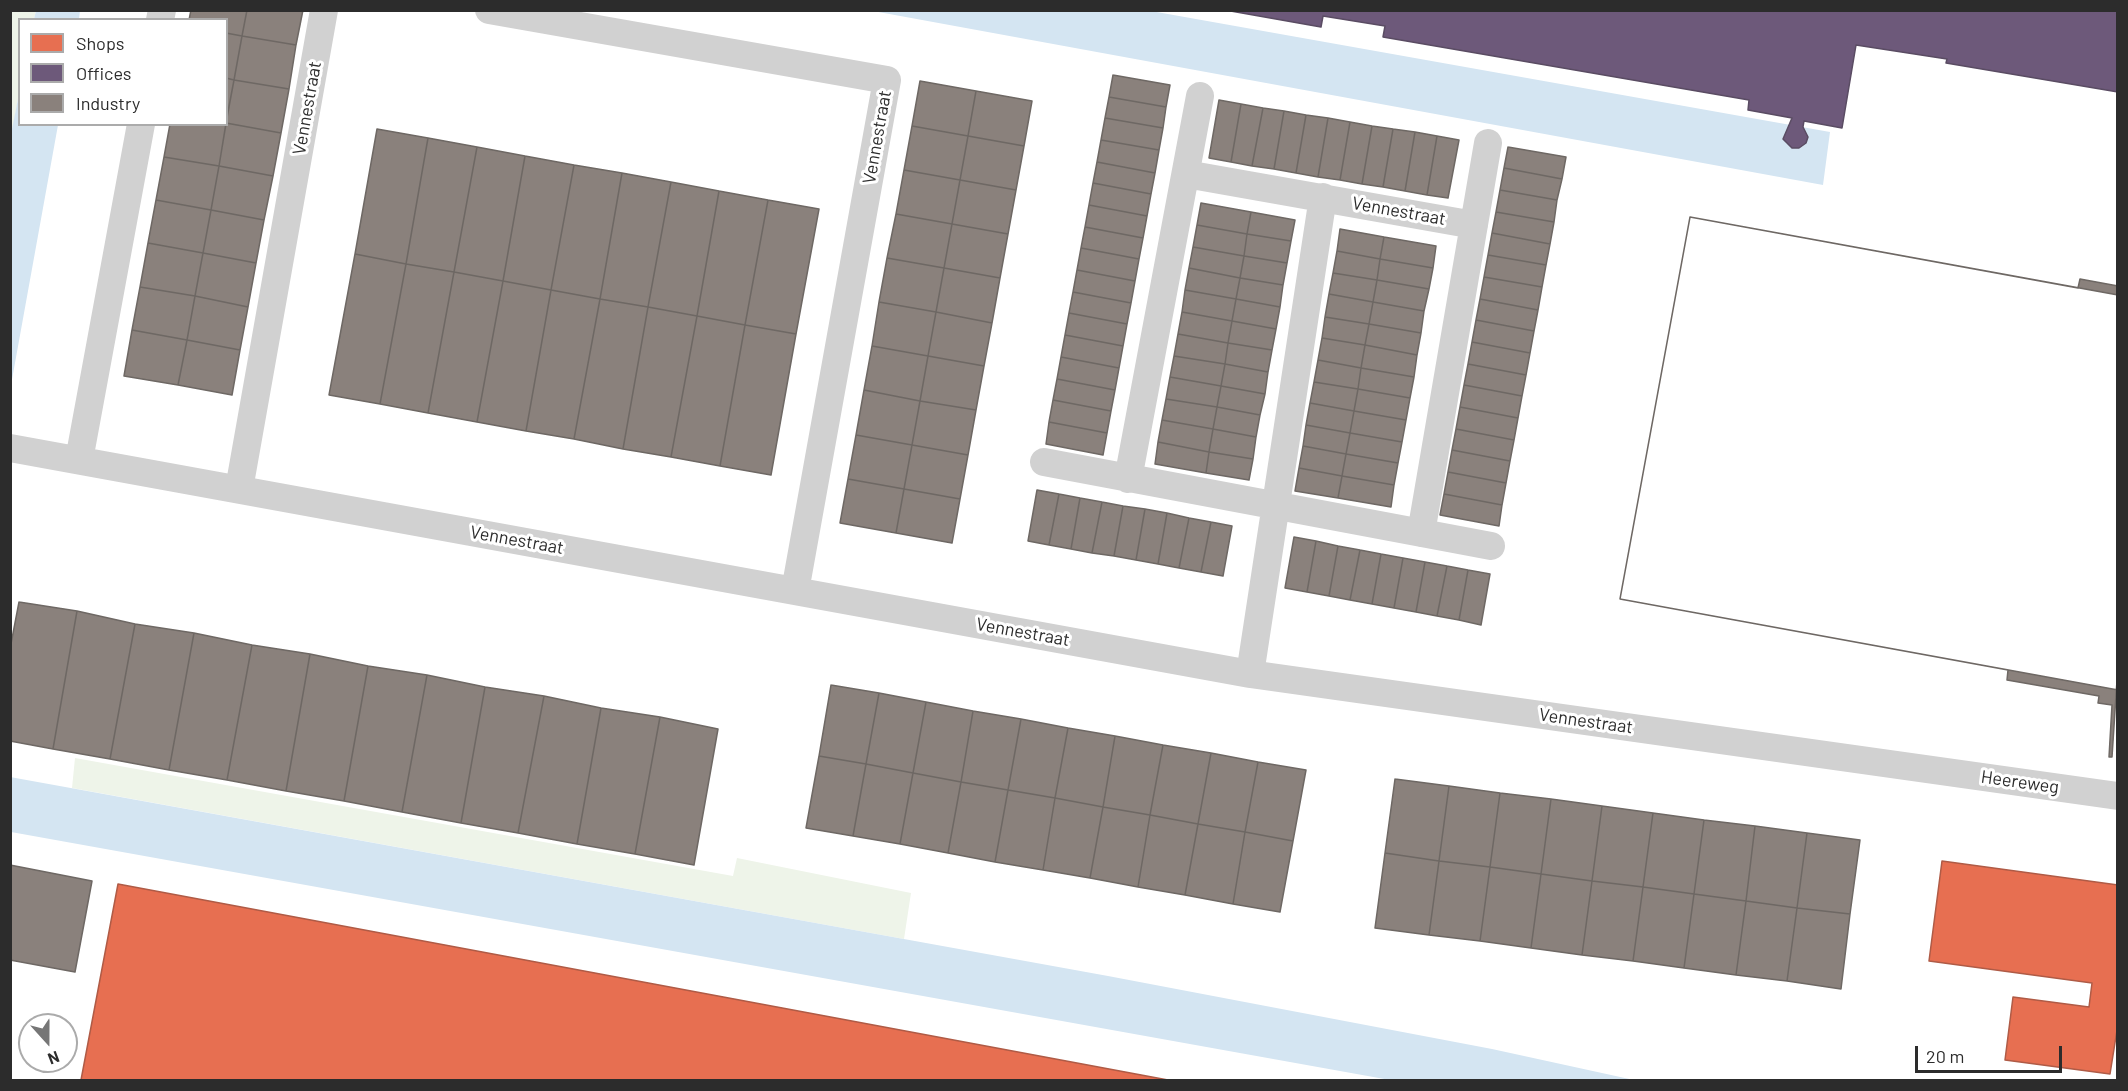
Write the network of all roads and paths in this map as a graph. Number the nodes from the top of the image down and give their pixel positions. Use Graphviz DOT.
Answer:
graph roads {
  1 [pos="324,10"];
  2 [pos="489,10"];
  3 [pos="1200,96"];
  4 [pos="141,126"];
  5 [pos="1488,143"];
  6 [pos="1186,174"];
  7 [pos="1323,197"];
  8 [pos="1474,225"];
  9 [pos="13,448"];
  10 [pos="79,460"];
  11 [pos="1044,462"];
  12 [pos="1128,478"];
  13 [pos="239,489"];
  14 [pos="1276,506"];
  15 [pos="1421,533"];
  16 [pos="1491,546"];
  17 [pos="795,591"];
  18 [pos="1250,674"];
  19 [pos="1922,768"];
  20 [pos="2118,796"];
  1 -- 13 [label="lane, Vennestraat"];
  2 -- 17 [label="lane, Vennestraat"];
  3 -- 6 [label="lane"];
  4 -- 10 [label="lane"];
  5 -- 8 [label="lane"];
  6 -- 7 [label="lane, Vennestraat"];
  6 -- 12 [label="lane"];
  7 -- 8 [label="lane, Vennestraat"];
  7 -- 14 [label="lane"];
  8 -- 15 [label="lane"];
  9 -- 10 [label="lane, Vennestraat"];
  10 -- 13 [label="lane, Vennestraat"];
  11 -- 12 [label="lane"];
  12 -- 14 [label="lane"];
  13 -- 17 [label="lane, Vennestraat"];
  14 -- 15 [label="lane"];
  14 -- 18 [label="lane"];
  15 -- 16 [label="lane"];
  17 -- 18 [label="lane, Vennestraat"];
  18 -- 19 [label="lane, Vennestraat"];
  19 -- 20 [label="lane, Heereweg"];
}
